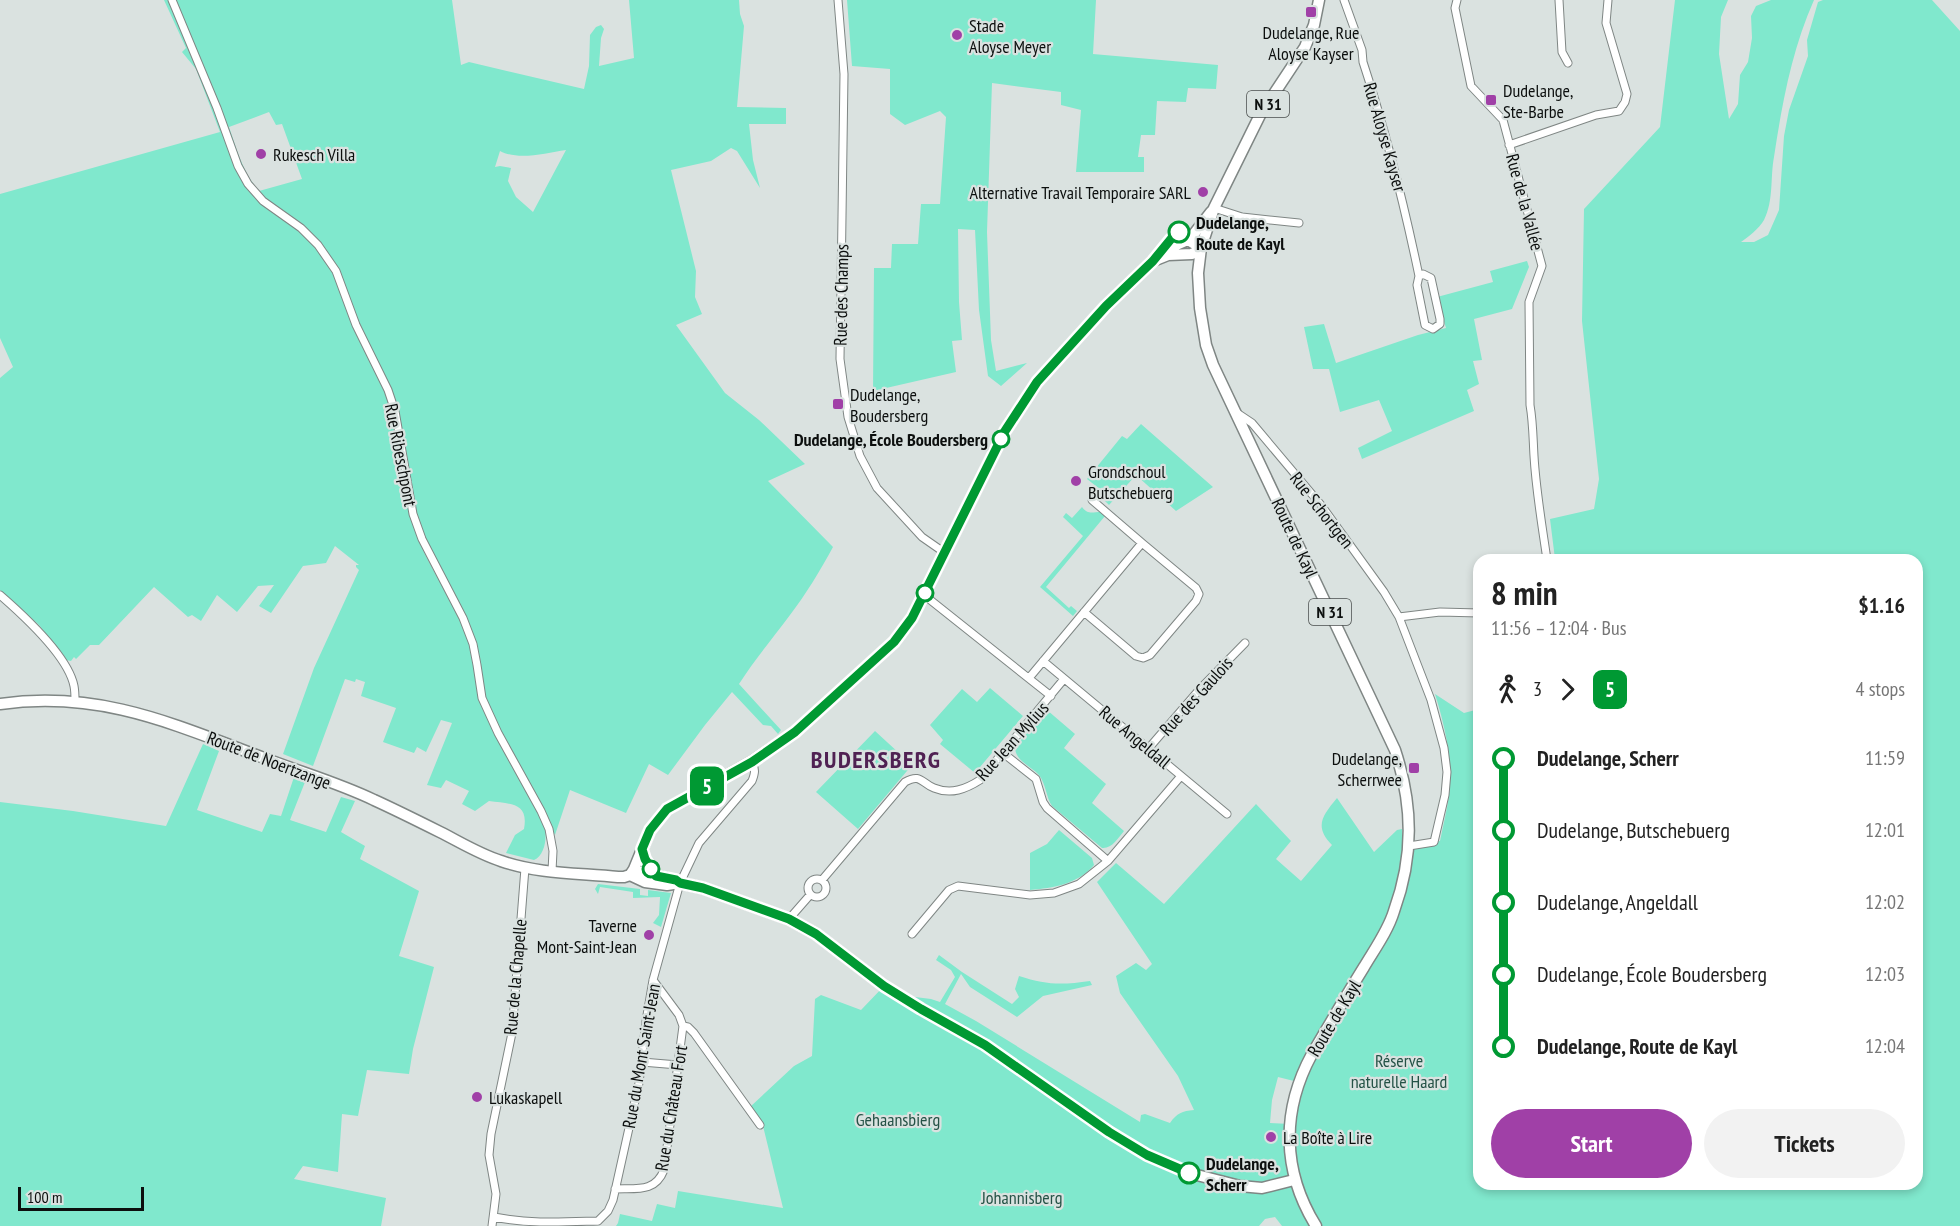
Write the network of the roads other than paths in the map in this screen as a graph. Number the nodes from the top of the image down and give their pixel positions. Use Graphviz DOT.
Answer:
graph roads {
  1 [pos="172,0"];
  2 [pos="838,0"];
  3 [pos="1319,0"];
  4 [pos="1344,0"];
  5 [pos="1457,0"];
  6 [pos="1559,0"];
  7 [pos="1608,0"];
  8 [pos="1568,63"];
  9 [pos="1509,145"];
  10 [pos="1214,208"];
  11 [pos="1299,223"];
  12 [pos="1188,240"];
  13 [pos="1201,248"];
  14 [pos="1153,261"];
  15 [pos="1419,276"];
  16 [pos="1235,412"];
  17 [pos="1092,500"];
  18 [pos="1142,543"];
  19 [pos="945,553"];
  20 [pos="1546,554"];
  21 [pos="0,595"];
  22 [pos="924,595"];
  23 [pos="1084,612"];
  24 [pos="1473,613"];
  25 [pos="1400,617"];
  26 [pos="1245,643"];
  27 [pos="1043,661"];
  28 [pos="1029,678"];
  29 [pos="1065,679"];
  30 [pos="1051,696"];
  31 [pos="75,701"];
  32 [pos="0,704"];
  33 [pos="1148,748"];
  34 [pos="1003,753"];
  35 [pos="752,762"];
  36 [pos="1181,776"];
  37 [pos="1227,814"];
  38 [pos="1409,846"];
  39 [pos="1108,861"];
  40 [pos="525,868"];
  41 [pos="552,871"];
  42 [pos="632,872"];
  43 [pos="822,880"];
  44 [pos="680,883"];
  45 [pos="810,895"];
  46 [pos="789,919"];
  47 [pos="912,934"];
  48 [pos="653,980"];
  49 [pos="683,1026"];
  50 [pos="642,1062"];
  51 [pos="678,1065"];
  52 [pos="760,1125"];
  53 [pos="1294,1180"];
  54 [pos="615,1189"];
  55 [pos="494,1217"];
  56 [pos="598,1223"];
  57 [pos="492,1226"];
  58 [pos="1316,1226"];
  1 -- 41 [label="street, Rue Ribeschpont"];
  2 -- 19 [label="street, Rue des Champs"];
  3 -- 10 [label="main road, Route de Kayl / N 31"];
  4 -- 15 [label="street, Rue Aloyse Kayser"];
  5 -- 9 [label="street, Rue de la Vallée"];
  6 -- 8 [label="street"];
  7 -- 9 [label="street"];
  9 -- 20 [label="street, Rue de la Vallée"];
  10 -- 11 [label="street"];
  10 -- 12 [label="main road"];
  10 -- 13 [label="main road, Route de Kayl / N 31"];
  12 -- 13 [label="main road"];
  12 -- 14 [label="main road"];
  13 -- 14 [label="main road"];
  13 -- 16 [label="main road, Route de Kayl / N 31"];
  14 -- 19 [label="main road"];
  15 -- 15 [label="street, Rue Aloyse Kayser"];
  16 -- 25 [label="street, Rue Schortgen"];
  16 -- 38 [label="main road, Route de Kayl / N 31"];
  17 -- 18 [label="street"];
  18 -- 23 [label="street"];
  18 -- 23 [label="street"];
  19 -- 22 [label="main road"];
  21 -- 31 [label="street"];
  22 -- 28 [label="street"];
  22 -- 35 [label="main road"];
  23 -- 27 [label="street"];
  24 -- 25 [label="street"];
  25 -- 38 [label="street, Rue Schortgen"];
  26 -- 33 [label="street, Rue des Gaulois"];
  27 -- 28 [label="street"];
  27 -- 29 [label="street, Rue Angeldall"];
  28 -- 30 [label="street"];
  29 -- 30 [label="street, Rue Jean Mylius"];
  29 -- 33 [label="street, Rue Angeldall"];
  30 -- 34 [label="street, Rue Jean Mylius"];
  31 -- 32 [label="main road, Route de Noertzange"];
  31 -- 40 [label="main road, Route de Noertzange"];
  33 -- 36 [label="street, Rue Angeldall"];
  34 -- 39 [label="street"];
  34 -- 43 [label="street, Rue Jean Mylius"];
  35 -- 42 [label="main road"];
  35 -- 44 [label="street, Rue du Mont Saint-Jean"];
  36 -- 37 [label="street, Rue Angeldall"];
  36 -- 39 [label="street"];
  38 -- 53 [label="main road, Route de Kayl / N 31"];
  39 -- 47 [label="street"];
  40 -- 41 [label="main road, Route de Noertzange"];
  40 -- 55 [label="street, Rue de la Chapelle"];
  41 -- 42 [label="main road, Route de Noertzange"];
  42 -- 44 [label="main road, Route de Noertzange"];
  43 -- 45 [label="street, Rue Jean Mylius"];
  43 -- 45 [label="street, Rue Jean Mylius"];
  44 -- 46 [label="main road, Route de Noertzange"];
  44 -- 48 [label="street, Rue du Mont Saint-Jean"];
  45 -- 46 [label="street, Rue Jean Mylius"];
  46 -- 53 [label="main road, Route de Noertzange"];
  48 -- 49 [label="street, Rue du Château Fort"];
  48 -- 50 [label="street, Rue du Mont Saint-Jean"];
  49 -- 51 [label="street, Rue du Château Fort"];
  49 -- 52 [label="street, Rue du Château Fort"];
  50 -- 51 [label="street"];
  50 -- 54 [label="street, Rue du Mont Saint-Jean"];
  51 -- 54 [label="street, Rue du Château Fort"];
  53 -- 58 [label="main road, N 31"];
  54 -- 56 [label="street, Rue du Mont Saint-Jean"];
  55 -- 56 [label="street"];
  55 -- 57 [label="street, Rue de la Chapelle"];
}
